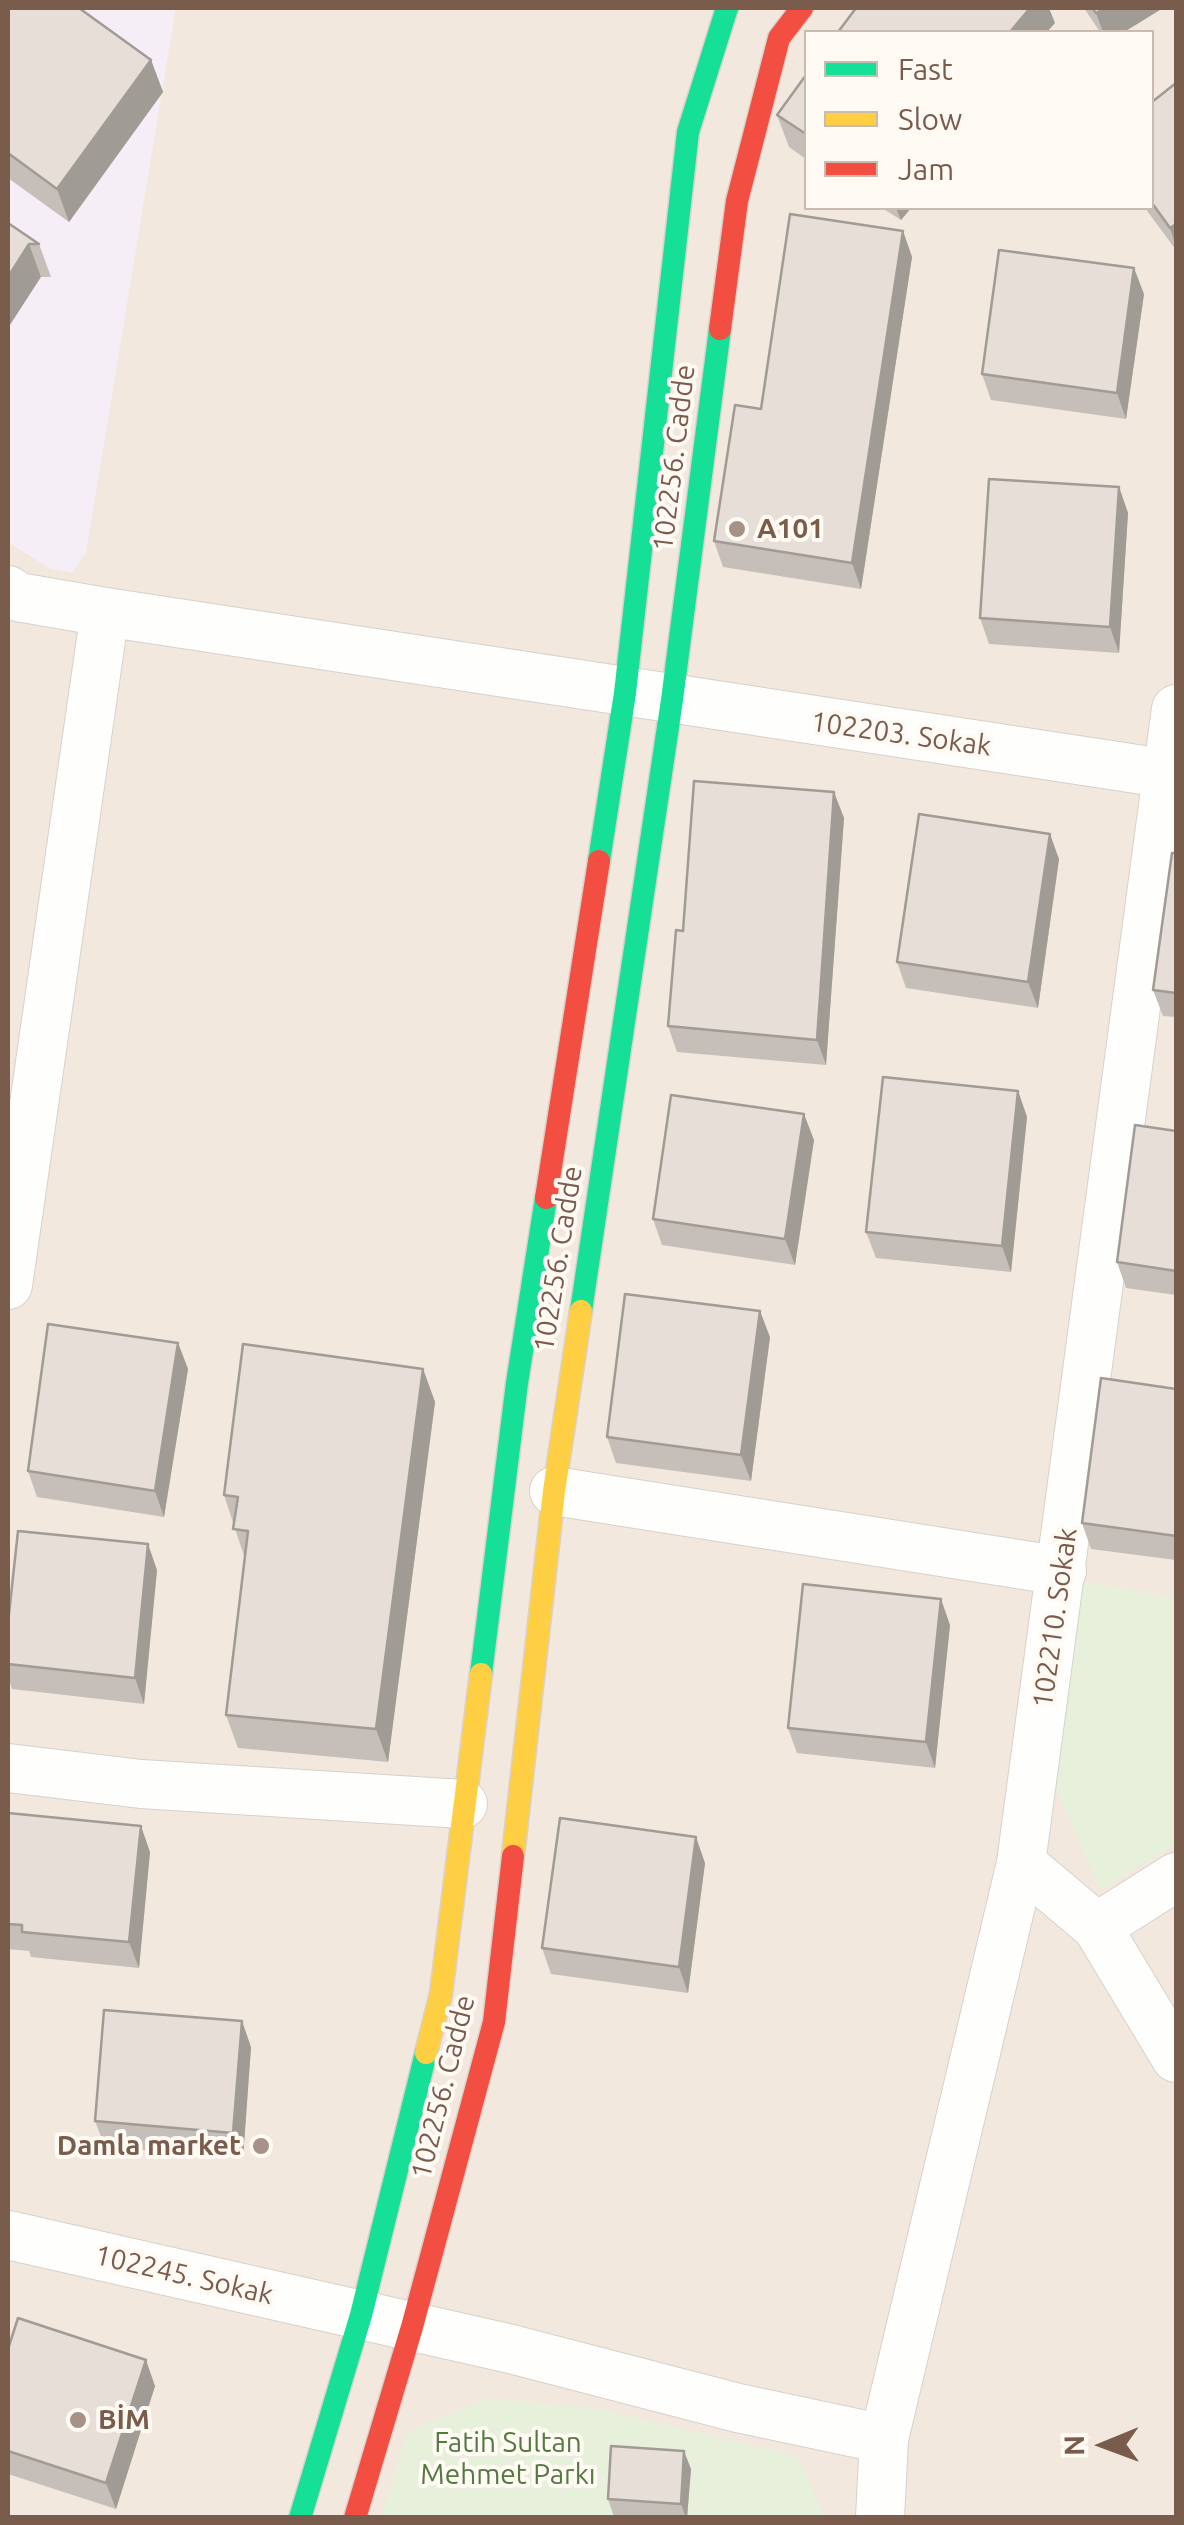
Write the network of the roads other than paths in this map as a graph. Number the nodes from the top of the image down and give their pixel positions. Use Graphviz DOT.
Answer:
graph roads {
  1 [pos="701,8"];
  2 [pos="727,8"];
  3 [pos="802,8"];
  4 [pos="709,65"];
  5 [pos="8,590"];
  6 [pos="105,612"];
  7 [pos="625,693"];
  8 [pos="672,700"];
  9 [pos="1176,709"];
  10 [pos="1172,774"];
  11 [pos="8,1284"];
  12 [pos="554,1491"];
  13 [pos="1062,1571"];
  14 [pos="8,1768"];
  15 [pos="463,1804"];
  16 [pos="1022,1863"];
  17 [pos="1176,1878"];
  18 [pos="1097,1927"];
  19 [pos="1176,2058"];
  20 [pos="8,2235"];
  21 [pos="362,2316"];
  22 [pos="412,2327"];
  23 [pos="884,2439"];
  24 [pos="300,2518"];
  25 [pos="355,2518"];
  26 [pos="880,2518"];
  1 -- 4 [label="street"];
  2 -- 4 [label="street, 102256. Cadde"];
  3 -- 8 [label="street, 102256. Cadde"];
  4 -- 7 [label="street, 102256. Cadde"];
  5 -- 6 [label="street, 102203. Sokak"];
  6 -- 7 [label="street, 102203. Sokak"];
  6 -- 11 [label="street"];
  7 -- 8 [label="street, 102203. Sokak"];
  7 -- 15 [label="street, 102256. Cadde"];
  8 -- 10 [label="street, 102203. Sokak"];
  8 -- 12 [label="street, 102256. Cadde"];
  9 -- 10 [label="street, 102210. Sokak"];
  10 -- 13 [label="street, 102210. Sokak"];
  12 -- 13 [label="street"];
  12 -- 22 [label="street, 102256. Cadde"];
  13 -- 16 [label="street, 102210. Sokak"];
  14 -- 15 [label="street"];
  15 -- 21 [label="street, 102256. Cadde"];
  16 -- 18 [label="street"];
  16 -- 23 [label="street, 102210. Sokak"];
  17 -- 18 [label="street"];
  18 -- 19 [label="street"];
  20 -- 21 [label="street, 102245. Sokak"];
  21 -- 22 [label="street, 102245. Sokak"];
  21 -- 24 [label="street, 102256. Cadde"];
  22 -- 23 [label="street, 102245. Sokak"];
  22 -- 25 [label="street, 102256. Cadde"];
  23 -- 26 [label="street, 102210. Sokak"];
}
